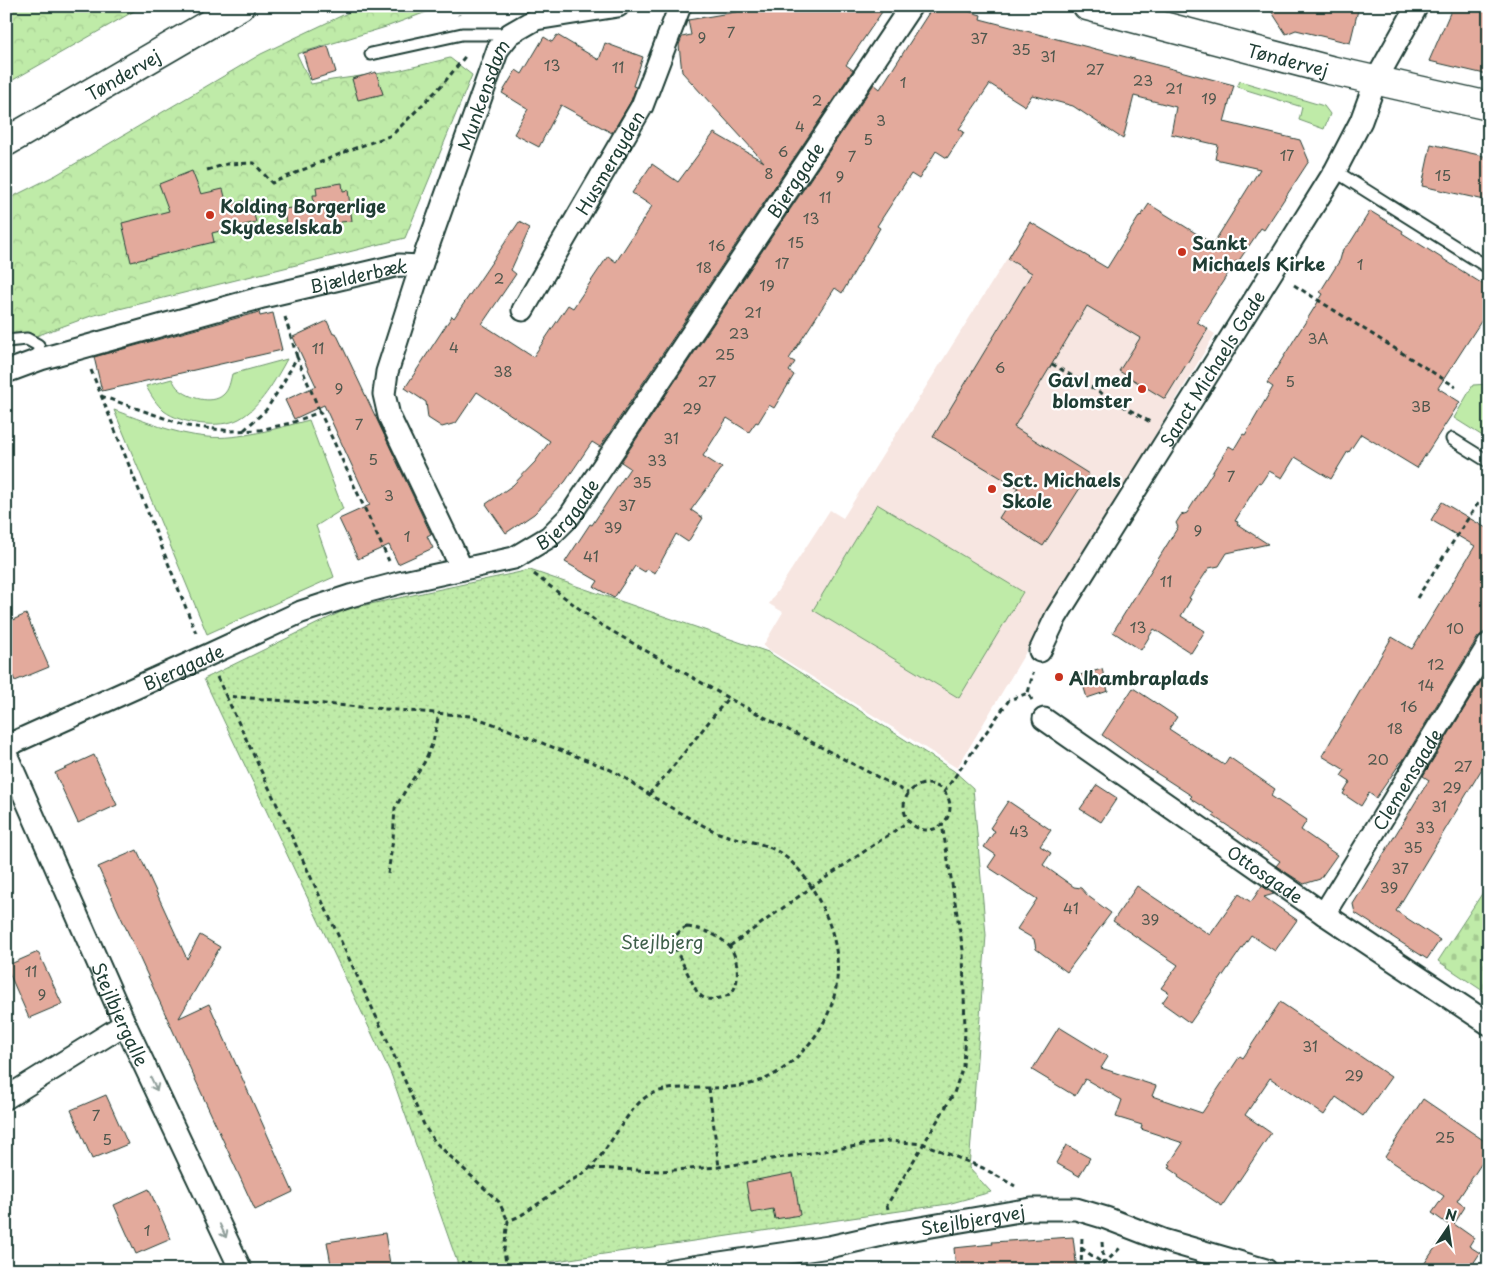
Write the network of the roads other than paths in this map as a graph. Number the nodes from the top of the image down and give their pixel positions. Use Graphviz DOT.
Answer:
graph roads {
  1 [pos="240,6"];
  2 [pos="618,6"];
  3 [pos="680,6"];
  4 [pos="911,6"];
  5 [pos="1087,6"];
  6 [pos="1417,6"];
  7 [pos="510,34"];
  8 [pos="371,54"];
  9 [pos="1376,80"];
  10 [pos="1489,106"];
  11 [pos="6,142"];
  12 [pos="1335,171"];
  13 [pos="421,266"];
  14 [pos="1489,268"];
  15 [pos="523,310"];
  16 [pos="6,341"];
  17 [pos="41,359"];
  18 [pos="6,372"];
  19 [pos="1452,439"];
  20 [pos="1489,462"];
  21 [pos="462,569"];
  22 [pos="1489,644"];
  23 [pos="1040,652"];
  24 [pos="1044,719"];
  25 [pos="6,746"];
  26 [pos="6,754"];
  27 [pos="1324,914"];
  28 [pos="126,1024"];
  29 [pos="1489,1024"];
  30 [pos="6,1098"];
  31 [pos="241,1270"];
  32 [pos="672,1270"];
  33 [pos="1266,1270"];
  1 -- 11 [label="main road, Tøndervej"];
  2 -- 7 [label="street, Munkensdam"];
  3 -- 15 [label="street, Husmergyden"];
  4 -- 21 [label="street, Bjerggade"];
  5 -- 9 [label="main road, Tøndervej"];
  6 -- 9 [label="street, Sanct Michaels Gade"];
  7 -- 8 [label="lane"];
  7 -- 13 [label="street, Munkensdam"];
  9 -- 10 [label="main road, Tøndervej"];
  9 -- 12 [label="street, Sanct Michaels Gade"];
  12 -- 14 [label="lane"];
  12 -- 23 [label="street, Sanct Michaels Gade"];
  13 -- 17 [label="street, Bjælderbæk"];
  13 -- 21 [label="street, Bjælderbæk"];
  16 -- 17 [label="lane"];
  17 -- 18 [label="street, Bjælderbæk"];
  19 -- 20 [label="lane"];
  21 -- 25 [label="street, Bjerggade"];
  22 -- 27 [label="street, Clemensgade"];
  24 -- 27 [label="street, Ottosgade"];
  26 -- 28 [label="street, Stejlbjergalle"];
  27 -- 29 [label="street, Ottosgade"];
  28 -- 30 [label="street"];
  28 -- 31 [label="street, Stejlbjergalle, one-way"];
  32 -- 33 [label="street, Stejlbjergvej"];
}
